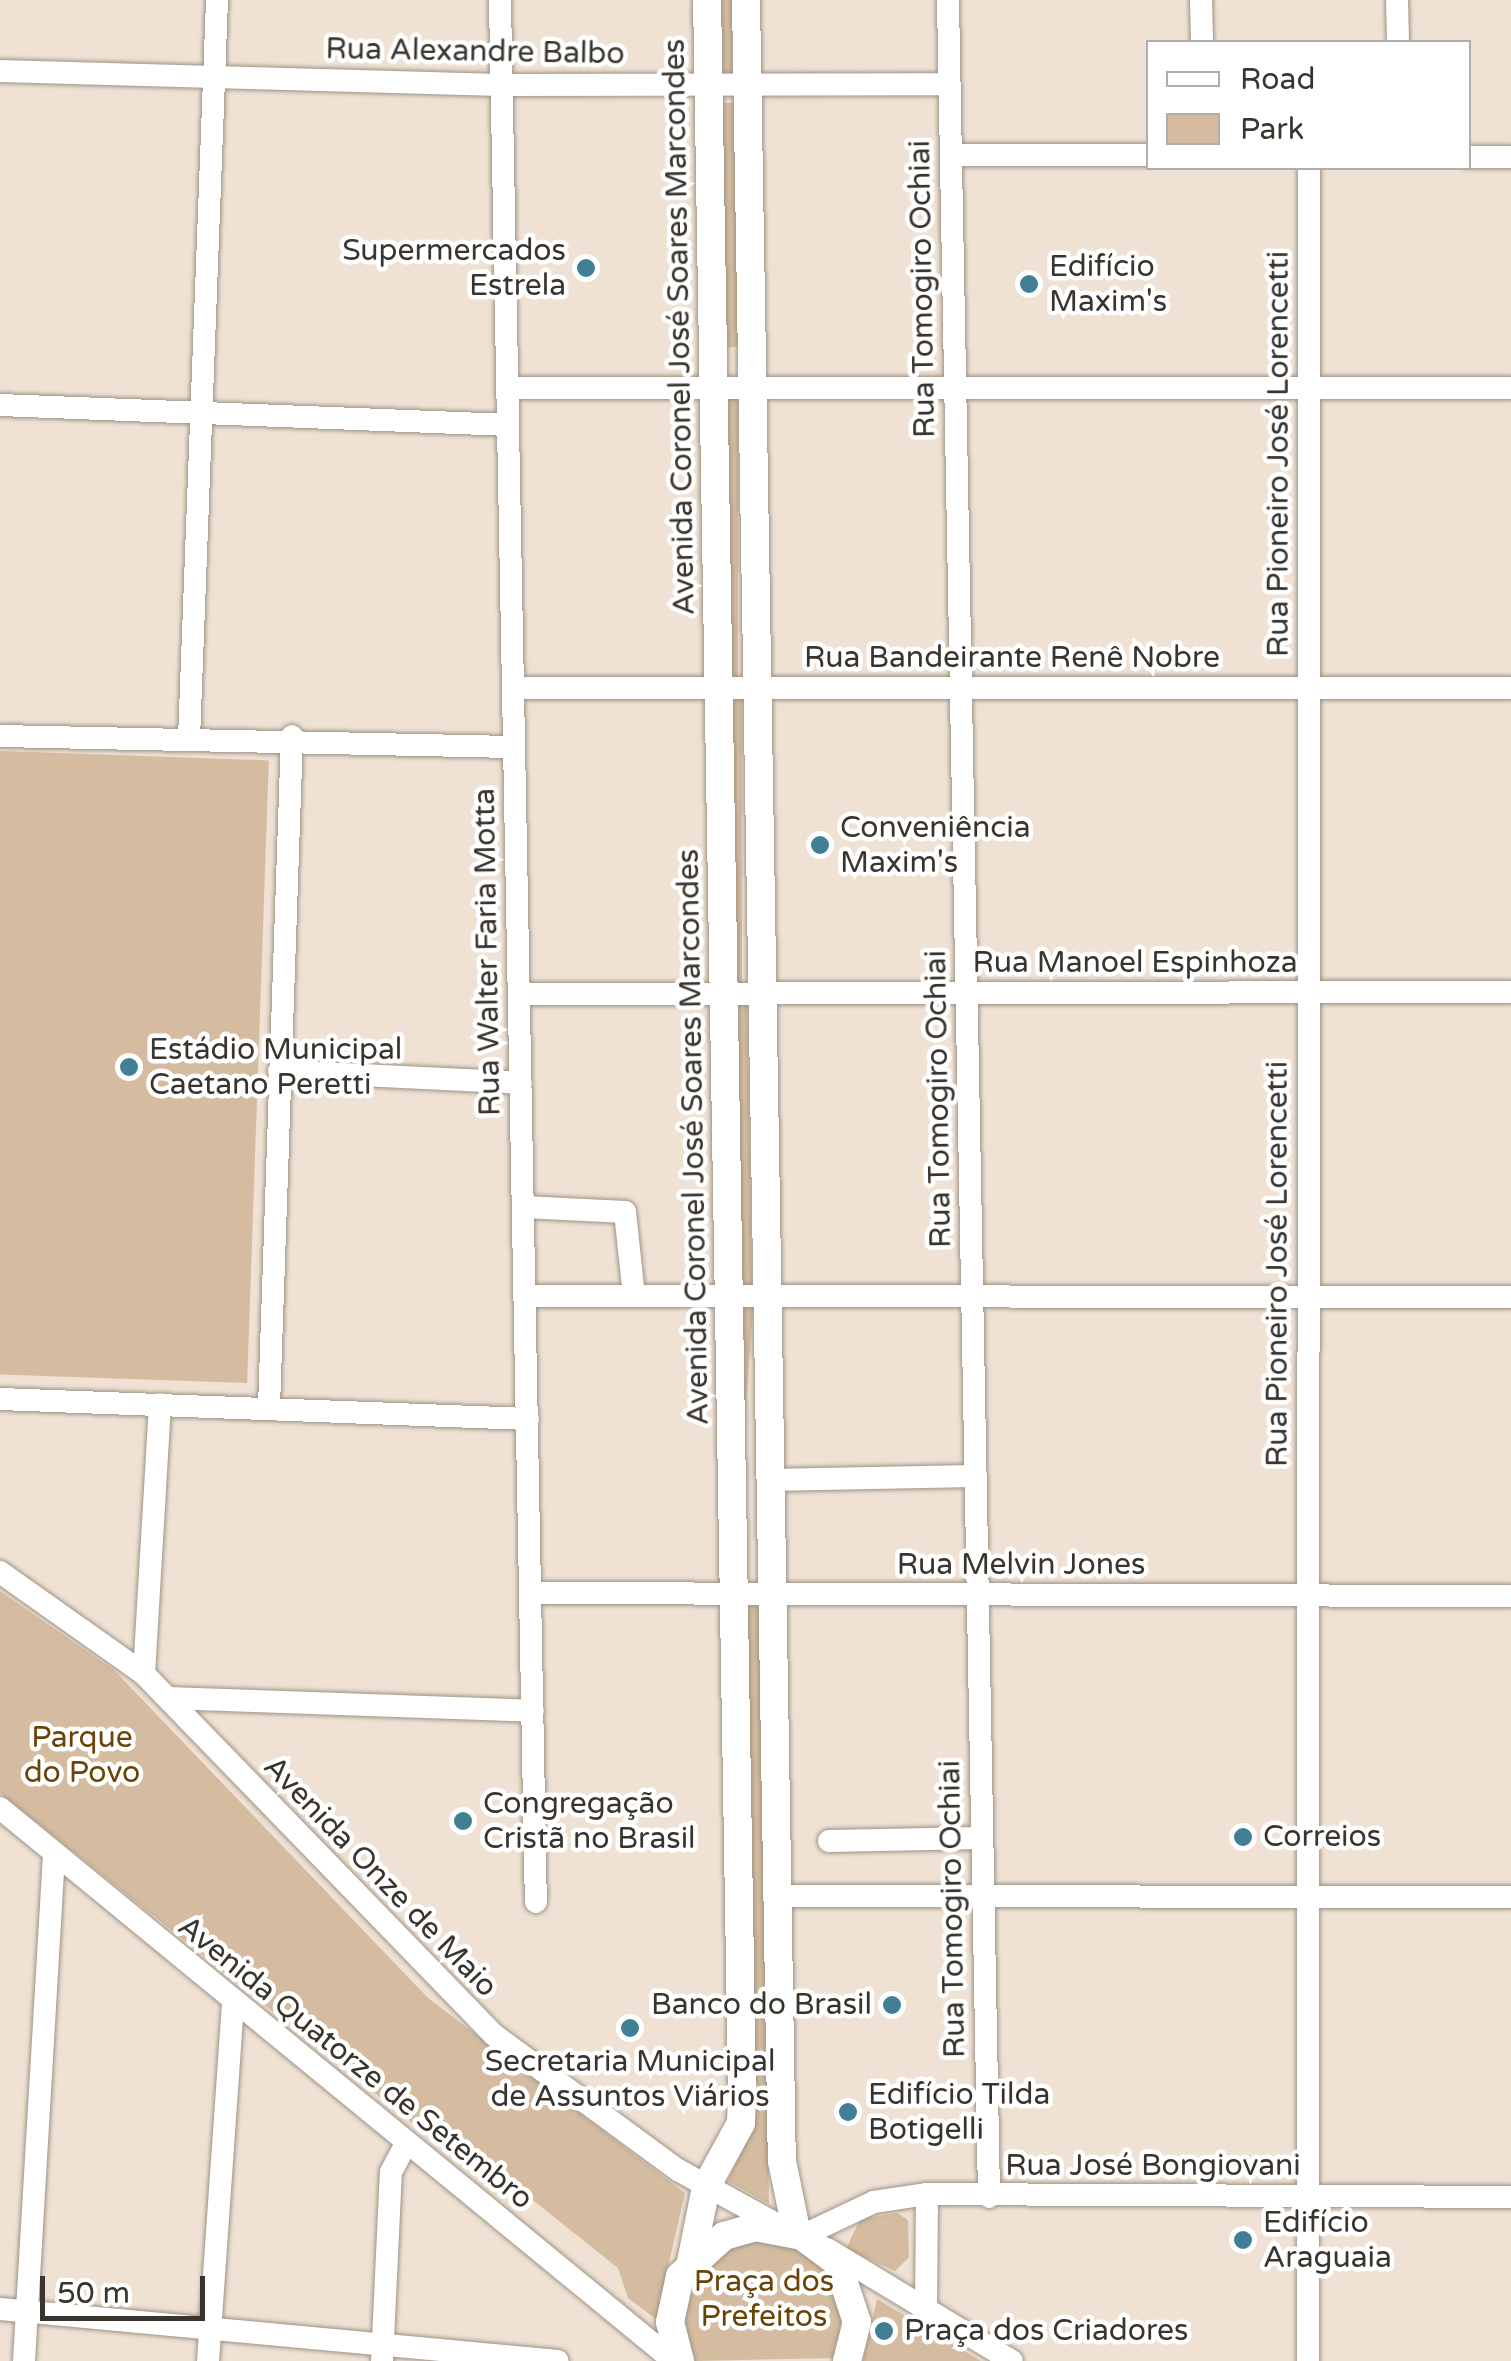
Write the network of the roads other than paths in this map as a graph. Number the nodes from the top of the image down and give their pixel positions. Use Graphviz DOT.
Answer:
graph roads {
  1 [pos="217,0"];
  2 [pos="500,0"];
  3 [pos="707,0"];
  4 [pos="746,0"];
  5 [pos="948,0"];
  6 [pos="1200,0"];
  7 [pos="1398,0"];
  8 [pos="1202,40"];
  9 [pos="1398,40"];
  10 [pos="0,70"];
  11 [pos="214,77"];
  12 [pos="708,84"];
  13 [pos="750,84"];
  14 [pos="950,84"];
  15 [pos="502,85"];
  16 [pos="951,155"];
  17 [pos="1146,155"];
  18 [pos="1471,157"];
  19 [pos="1511,157"];
  20 [pos="1309,170"];
  21 [pos="752,387"];
  22 [pos="508,388"];
  23 [pos="714,388"];
  24 [pos="955,388"];
  25 [pos="1309,388"];
  26 [pos="1511,388"];
  27 [pos="0,405"];
  28 [pos="200,412"];
  29 [pos="508,424"];
  30 [pos="514,688"];
  31 [pos="718,688"];
  32 [pos="752,688"];
  33 [pos="961,688"];
  34 [pos="1308,688"];
  35 [pos="1511,688"];
  36 [pos="0,736"];
  37 [pos="292,736"];
  38 [pos="190,739"];
  39 [pos="514,746"];
  40 [pos="1511,992"];
  41 [pos="1308,993"];
  42 [pos="519,994"];
  43 [pos="724,994"];
  44 [pos="758,994"];
  45 [pos="967,994"];
  46 [pos="279,1071"];
  47 [pos="521,1084"];
  48 [pos="524,1207"];
  49 [pos="526,1296"];
  50 [pos="634,1296"];
  51 [pos="729,1296"];
  52 [pos="764,1296"];
  53 [pos="972,1296"];
  54 [pos="1308,1297"];
  55 [pos="1511,1297"];
  56 [pos="0,1399"];
  57 [pos="160,1404"];
  58 [pos="269,1406"];
  59 [pos="528,1419"];
  60 [pos="976,1476"];
  61 [pos="768,1480"];
  62 [pos="0,1572"];
  63 [pos="531,1594"];
  64 [pos="734,1594"];
  65 [pos="770,1594"];
  66 [pos="978,1595"];
  67 [pos="1308,1596"];
  68 [pos="1511,1596"];
  69 [pos="144,1674"];
  70 [pos="168,1698"];
  71 [pos="533,1712"];
  72 [pos="0,1808"];
  73 [pos="981,1838"];
  74 [pos="829,1841"];
  75 [pos="54,1854"];
  76 [pos="776,1896"];
  77 [pos="984,1896"];
  78 [pos="1511,1896"];
  79 [pos="1308,1897"];
  80 [pos="536,1902"];
  81 [pos="233,2003"];
  82 [pos="406,2144"];
  83 [pos="706,2187"];
  84 [pos="927,2194"];
  85 [pos="1308,2195"];
  86 [pos="989,2197"];
  87 [pos="1511,2197"];
  88 [pos="800,2235"];
  89 [pos="691,2262"];
  90 [pos="0,2310"];
  91 [pos="926,2310"];
  92 [pos="27,2312"];
  93 [pos="209,2325"];
  94 [pos="383,2350"];
  95 [pos="24,2361"];
  96 [pos="208,2361"];
  97 [pos="558,2361"];
  98 [pos="677,2361"];
  99 [pos="847,2361"];
  100 [pos="1012,2361"];
  101 [pos="1308,2361"];
  1 -- 11 [label="street"];
  2 -- 15 [label="street, Rua Walter Faria Motta"];
  3 -- 12 [label="main road, Avenida Coronel José Soares Marcondes"];
  4 -- 13 [label="main road"];
  5 -- 14 [label="street, Rua Tomogiro Ochiai"];
  6 -- 8 [label="street"];
  7 -- 9 [label="street"];
  10 -- 11 [label="street, Rua Alexandre Balbo"];
  11 -- 15 [label="street, Rua Alexandre Balbo"];
  11 -- 28 [label="street"];
  12 -- 13 [label="street, Rua Alexandre Balbo"];
  12 -- 15 [label="street, Rua Alexandre Balbo"];
  12 -- 23 [label="main road, Avenida Coronel José Soares Marcondes"];
  13 -- 14 [label="street, Rua Alexandre Balbo"];
  13 -- 21 [label="main road"];
  14 -- 16 [label="street, Rua Tomogiro Ochiai"];
  15 -- 22 [label="street, Rua Walter Faria Motta"];
  16 -- 17 [label="street"];
  16 -- 24 [label="street, Rua Tomogiro Ochiai"];
  18 -- 19 [label="street"];
  20 -- 25 [label="street, Rua Pioneiro José Lorencetti"];
  21 -- 23 [label="street"];
  21 -- 24 [label="street"];
  21 -- 32 [label="main road"];
  22 -- 23 [label="street"];
  22 -- 29 [label="street, Rua Walter Faria Motta"];
  23 -- 31 [label="main road, Avenida Coronel José Soares Marcondes"];
  24 -- 25 [label="street"];
  24 -- 33 [label="street, Rua Tomogiro Ochiai"];
  25 -- 26 [label="street"];
  25 -- 34 [label="street, Rua Pioneiro José Lorencetti"];
  27 -- 28 [label="street"];
  28 -- 29 [label="street"];
  28 -- 38 [label="street"];
  29 -- 30 [label="street, Rua Walter Faria Motta"];
  30 -- 31 [label="street, Rua Bandeirante Renê Nobre"];
  30 -- 39 [label="street, Rua Walter Faria Motta"];
  31 -- 32 [label="street, Rua Bandeirante Renê Nobre"];
  31 -- 43 [label="main road, Avenida Coronel José Soares Marcondes"];
  32 -- 33 [label="street, Rua Bandeirante Renê Nobre"];
  32 -- 44 [label="main road"];
  33 -- 34 [label="street, Rua Bandeirante Renê Nobre"];
  33 -- 45 [label="street, Rua Tomogiro Ochiai"];
  34 -- 35 [label="street, Rua Bandeirante Renê Nobre"];
  34 -- 41 [label="street, Rua Pioneiro José Lorencetti"];
  36 -- 38 [label="street"];
  37 -- 38 [label="street"];
  37 -- 39 [label="street"];
  37 -- 46 [label="street"];
  39 -- 42 [label="street, Rua Walter Faria Motta"];
  40 -- 41 [label="street, Rua Manoel Espinhoza"];
  41 -- 45 [label="street, Rua Manoel Espinhoza"];
  41 -- 54 [label="street, Rua Pioneiro José Lorencetti"];
  42 -- 43 [label="street, Rua Manoel Espinhoza"];
  42 -- 47 [label="street, Rua Walter Faria Motta"];
  43 -- 44 [label="street, Rua Manoel Espinhoza"];
  43 -- 51 [label="main road, Avenida Coronel José Soares Marcondes"];
  44 -- 45 [label="street, Rua Manoel Espinhoza"];
  44 -- 52 [label="main road"];
  45 -- 53 [label="street, Rua Tomogiro Ochiai"];
  46 -- 47 [label="street"];
  46 -- 58 [label="street"];
  47 -- 48 [label="street, Rua Walter Faria Motta"];
  48 -- 49 [label="street, Rua Walter Faria Motta"];
  48 -- 50 [label="street"];
  49 -- 50 [label="street"];
  49 -- 59 [label="street, Rua Walter Faria Motta"];
  50 -- 51 [label="street"];
  51 -- 52 [label="street"];
  51 -- 64 [label="main road, Avenida Coronel José Soares Marcondes"];
  52 -- 53 [label="street"];
  52 -- 61 [label="main road"];
  53 -- 54 [label="street"];
  53 -- 60 [label="street, Rua Tomogiro Ochiai"];
  54 -- 55 [label="street"];
  54 -- 67 [label="street, Rua Pioneiro José Lorencetti"];
  56 -- 57 [label="street"];
  57 -- 58 [label="street"];
  57 -- 69 [label="street"];
  58 -- 59 [label="street"];
  59 -- 63 [label="street, Rua Walter Faria Motta"];
  60 -- 61 [label="street"];
  60 -- 66 [label="street, Rua Tomogiro Ochiai"];
  61 -- 65 [label="main road"];
  62 -- 69 [label="street, Avenida Onze de Maio"];
  63 -- 64 [label="street, Rua Melvin Jones"];
  63 -- 71 [label="street, Rua Walter Faria Motta"];
  64 -- 65 [label="street, Rua Melvin Jones"];
  64 -- 83 [label="main road, Avenida Coronel José Soares Marcondes"];
  65 -- 66 [label="street, Rua Melvin Jones"];
  65 -- 76 [label="main road"];
  66 -- 67 [label="street, Rua Melvin Jones"];
  66 -- 73 [label="street, Rua Tomogiro Ochiai"];
  67 -- 68 [label="street, Rua Melvin Jones"];
  67 -- 79 [label="street, Rua Pioneiro José Lorencetti"];
  69 -- 70 [label="street, Avenida Onze de Maio"];
  70 -- 71 [label="street"];
  70 -- 83 [label="street, Avenida Onze de Maio"];
  71 -- 80 [label="street, Rua Walter Faria Motta"];
  72 -- 75 [label="street, Avenida Quatorze de Setembro"];
  73 -- 74 [label="street"];
  73 -- 77 [label="street, Rua Tomogiro Ochiai"];
  75 -- 81 [label="street, Avenida Quatorze de Setembro"];
  75 -- 92 [label="street"];
  76 -- 77 [label="street"];
  76 -- 88 [label="main road"];
  77 -- 79 [label="street"];
  77 -- 86 [label="street, Rua Tomogiro Ochiai"];
  78 -- 79 [label="street"];
  79 -- 85 [label="street, Rua Pioneiro José Lorencetti"];
  81 -- 82 [label="street, Avenida Quatorze de Setembro"];
  81 -- 93 [label="street"];
  82 -- 94 [label="street"];
  82 -- 98 [label="street, Avenida Quatorze de Setembro"];
  83 -- 88 [label="street, Avenida Onze de Maio"];
  83 -- 89 [label="main road, Avenida Coronel José Soares Marcondes"];
  84 -- 86 [label="street, Rua José Bongiovani"];
  84 -- 88 [label="street, Rua José Bongiovani"];
  84 -- 91 [label="street"];
  85 -- 86 [label="street, Rua José Bongiovani"];
  85 -- 87 [label="street, Rua José Bongiovani"];
  85 -- 101 [label="street, Rua Pioneiro José Lorencetti"];
  88 -- 89 [label="main road"];
  88 -- 91 [label="street, Avenida Onze de Maio"];
  88 -- 99 [label="main road"];
  89 -- 98 [label="main road, Avenida Coronel José Soares Marcondes"];
  90 -- 92 [label="street"];
  91 -- 100 [label="street, Avenida Onze de Maio"];
  92 -- 93 [label="street"];
  92 -- 95 [label="street"];
  93 -- 94 [label="street"];
  93 -- 96 [label="street"];
  94 -- 97 [label="street"];
}
